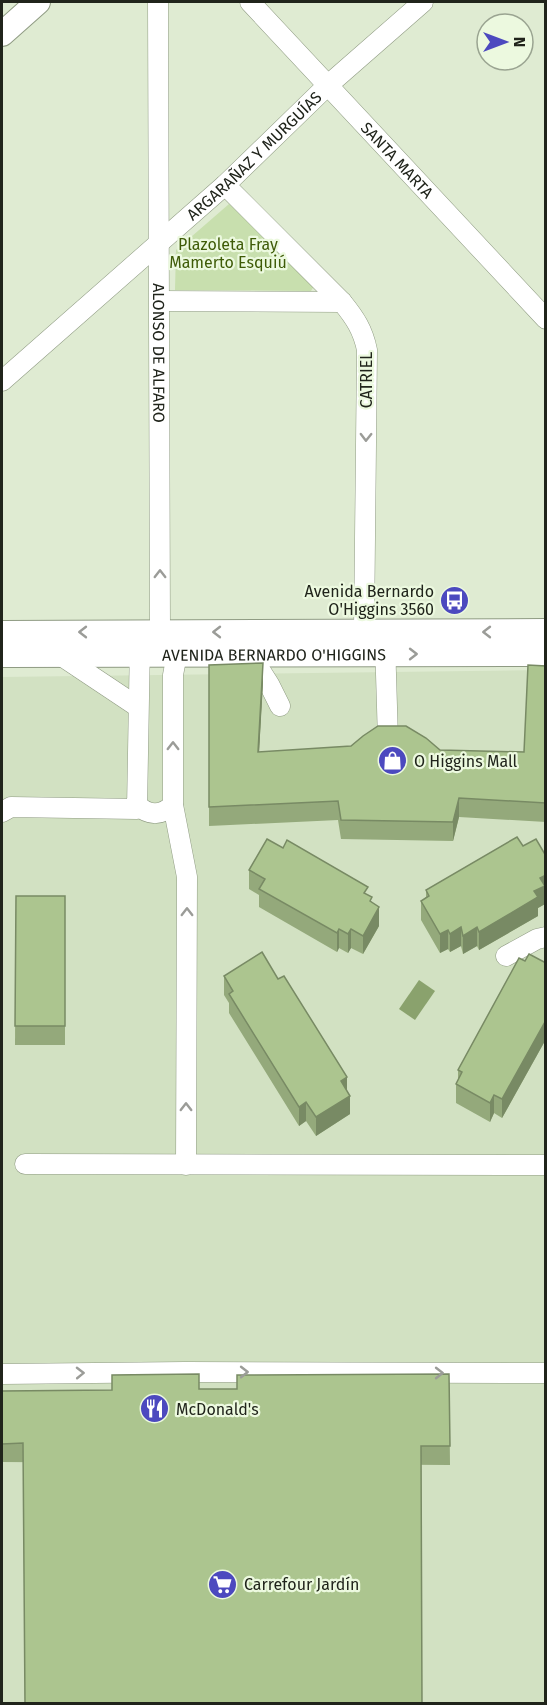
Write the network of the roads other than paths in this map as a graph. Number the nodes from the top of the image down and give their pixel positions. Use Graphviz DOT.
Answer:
graph roads {
  1 [pos="38,2"];
  2 [pos="158,2"];
  3 [pos="250,2"];
  4 [pos="423,2"];
  5 [pos="2,34"];
  6 [pos="327,86"];
  7 [pos="225,185"];
  8 [pos="160,242"];
  9 [pos="160,301"];
  10 [pos="342,302"];
  11 [pos="546,319"];
  12 [pos="2,381"];
  13 [pos="546,632"];
  14 [pos="2,633"];
  15 [pos="378,639"];
  16 [pos="147,640"];
  17 [pos="177,654"];
  18 [pos="250,654"];
  19 [pos="546,654"];
  20 [pos="60,655"];
  21 [pos="2,656"];
  22 [pos="280,706"];
  23 [pos="138,707"];
  24 [pos="367,744"];
  25 [pos="172,805"];
  26 [pos="137,807"];
  27 [pos="2,812"];
  28 [pos="543,934"];
  29 [pos="507,956"];
  30 [pos="26,1164"];
  31 [pos="186,1165"];
  32 [pos="546,1165"];
  33 [pos="546,1373"];
  34 [pos="2,1374"];
  1 -- 5 [label="main road"];
  2 -- 8 [label="street, ALONSO DE ALFARO"];
  3 -- 6 [label="street, SANTA MARTA"];
  4 -- 6 [label="street, ARGARAÑAZ Y MURGUÍAS"];
  6 -- 7 [label="street, ARGARAÑAZ Y MURGUÍAS"];
  6 -- 11 [label="street, SANTA MARTA"];
  7 -- 8 [label="street, ARGARAÑAZ Y MURGUÍAS"];
  7 -- 10 [label="street, CATRIEL"];
  8 -- 9 [label="street, ALONSO DE ALFARO"];
  8 -- 12 [label="street, ARGARAÑAZ Y MURGUÍAS"];
  9 -- 10 [label="street"];
  16 -- 9 [label="street, ALONSO DE ALFARO, one-way"];
  10 -- 15 [label="street, CATRIEL, one-way"];
  13 -- 15 [label="main road, AVENIDA BERNARDO O'HIGGINS, one-way"];
  16 -- 14 [label="main road, AVENIDA BERNARDO O'HIGGINS, one-way"];
  15 -- 16 [label="main road, AVENIDA BERNARDO O'HIGGINS, one-way"];
  15 -- 18 [label="main road, AVENIDA BERNARDO O'HIGGINS"];
  15 -- 19 [label="main road, AVENIDA BERNARDO O'HIGGINS, one-way"];
  15 -- 24 [label="street, CATRIEL"];
  16 -- 17 [label="main road, AVENIDA BERNARDO O'HIGGINS"];
  16 -- 20 [label="main road, AVENIDA BERNARDO O'HIGGINS"];
  16 -- 23 [label="street, ALONSO DE ALFARO"];
  17 -- 18 [label="main road, AVENIDA BERNARDO O'HIGGINS"];
  25 -- 17 [label="street, one-way"];
  18 -- 22 [label="street"];
  20 -- 21 [label="main road, AVENIDA BERNARDO O'HIGGINS"];
  20 -- 23 [label="street"];
  23 -- 26 [label="street, ALONSO DE ALFARO"];
  25 -- 26 [label="street"];
  31 -- 25 [label="street, one-way"];
  26 -- 27 [label="street"];
  28 -- 29 [label="street"];
  30 -- 31 [label="street"];
  31 -- 32 [label="street"];
  34 -- 33 [label="street, one-way"];
}
